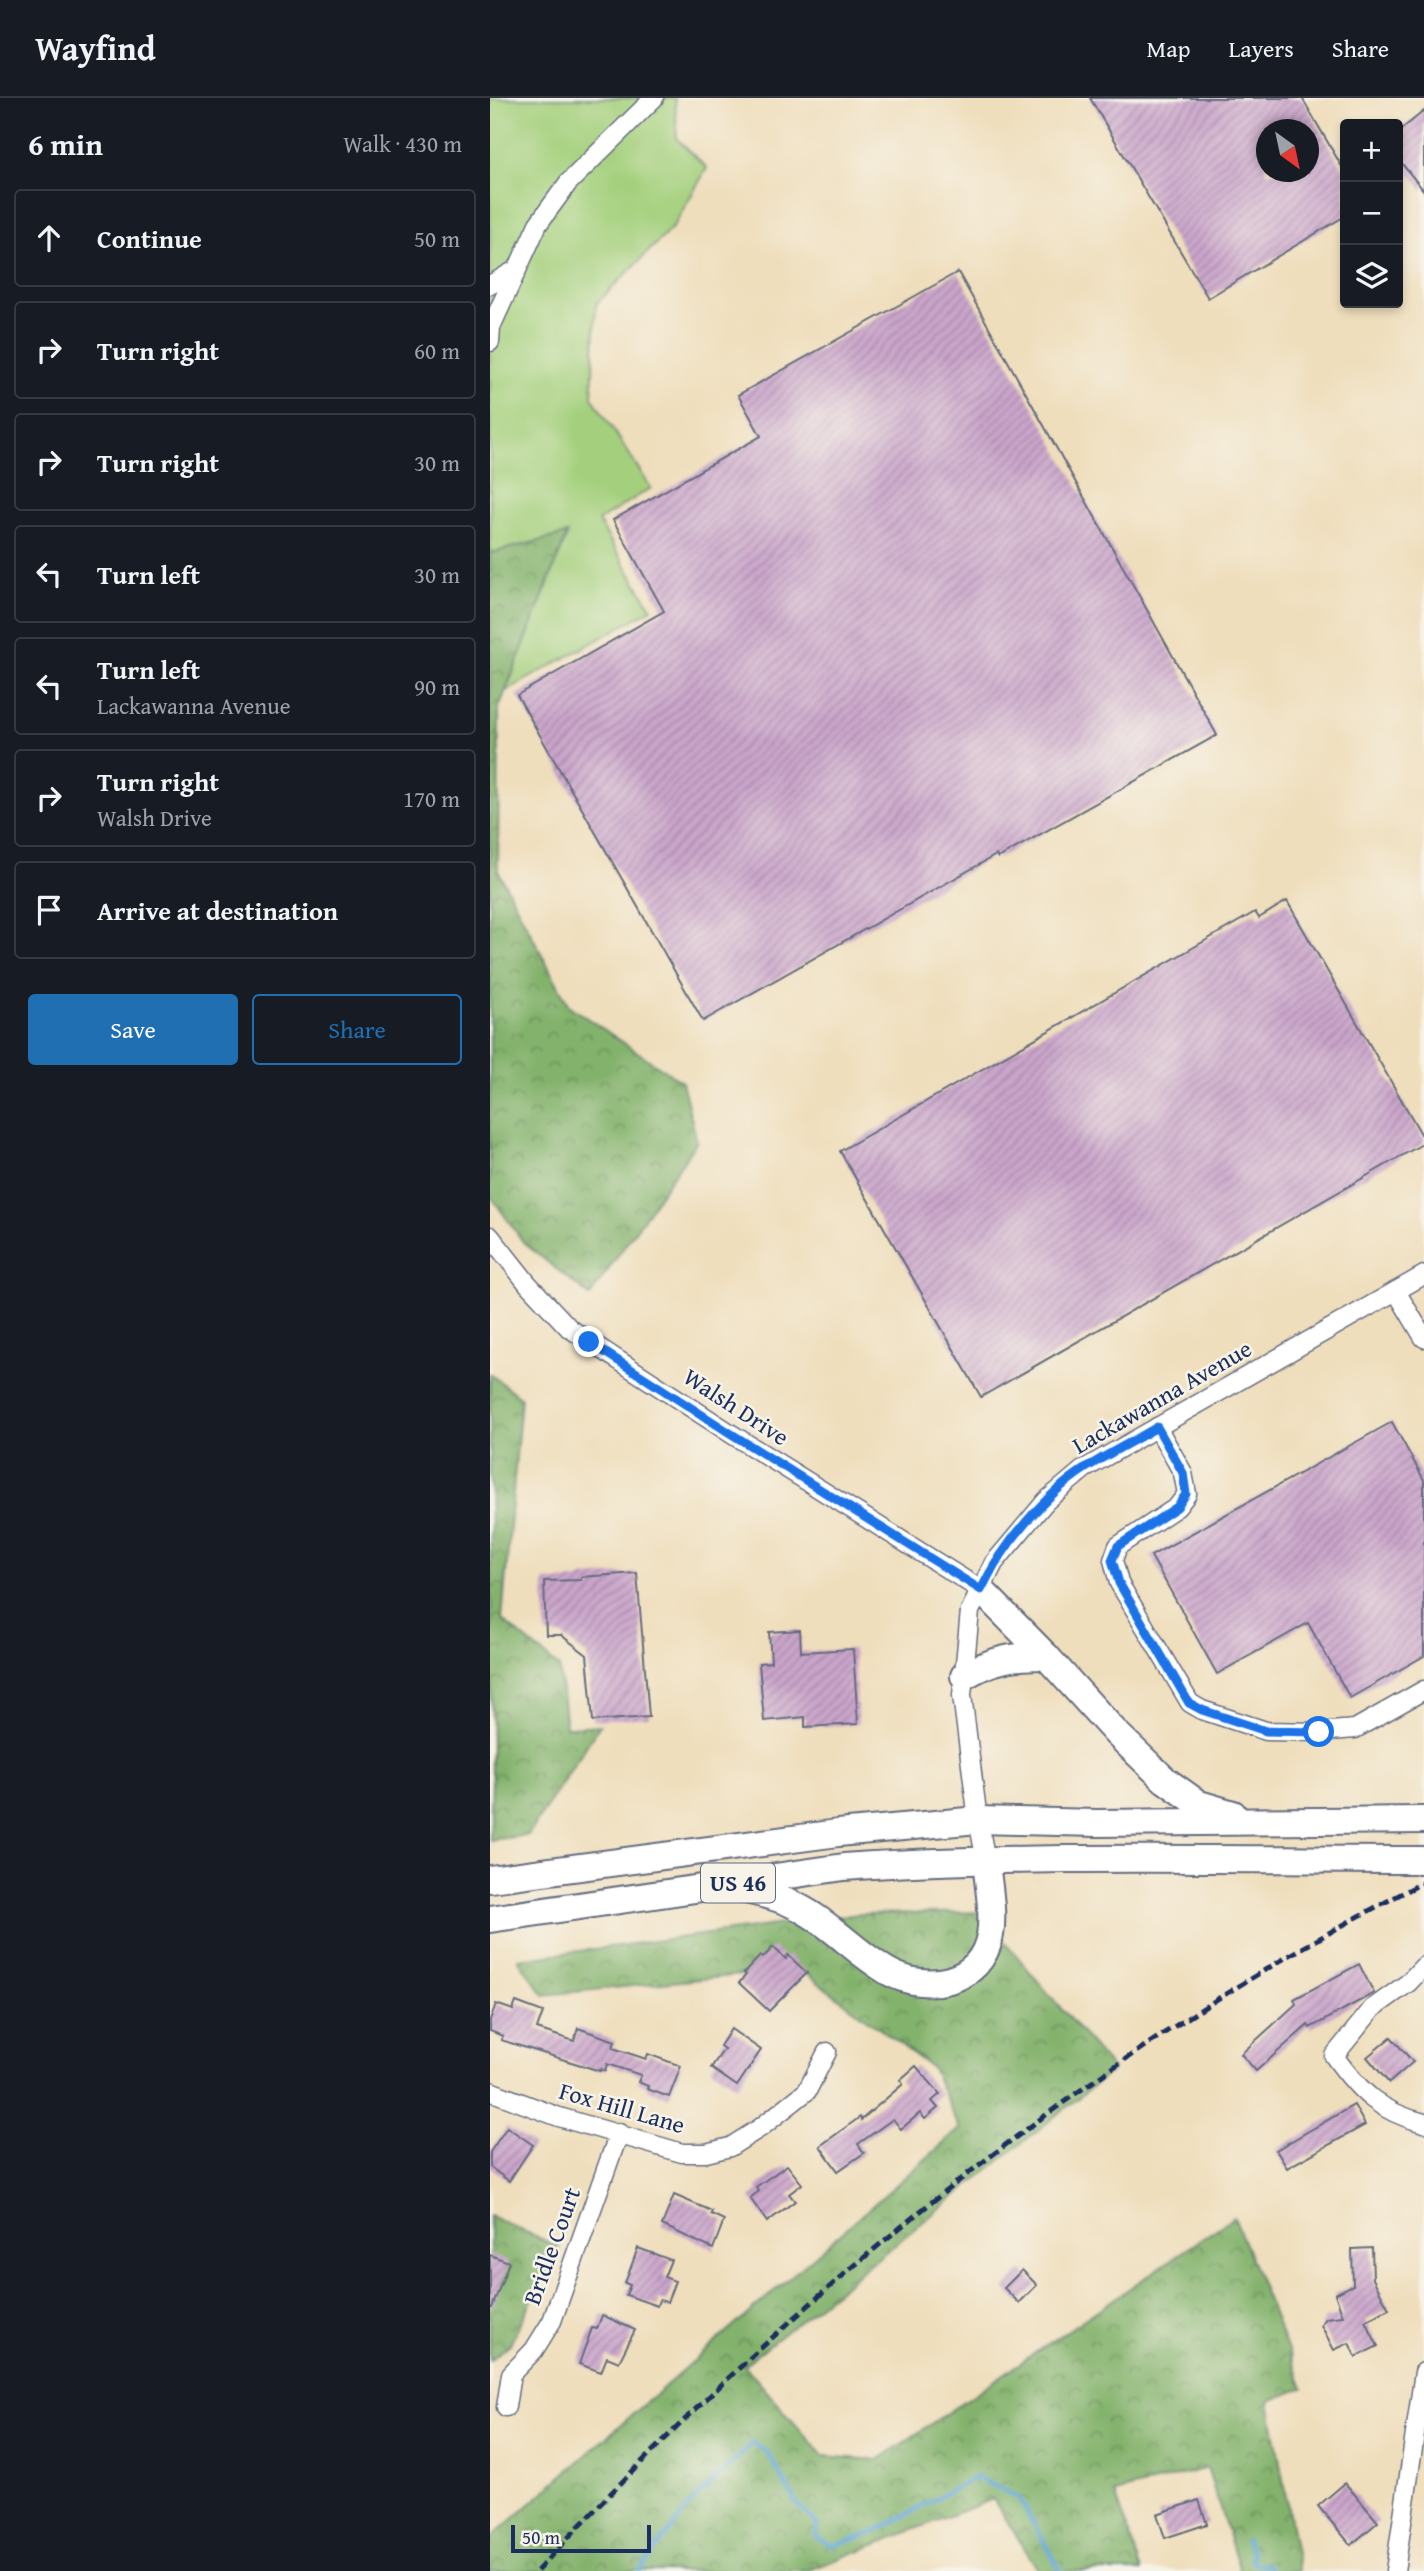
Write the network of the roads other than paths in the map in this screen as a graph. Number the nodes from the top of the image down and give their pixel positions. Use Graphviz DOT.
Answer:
graph roads {
  1 [pos="654,98"];
  2 [pos="517,269"];
  3 [pos="490,285"];
  4 [pos="490,332"];
  5 [pos="490,1236"];
  6 [pos="1424,1275"];
  7 [pos="1396,1291"];
  8 [pos="1424,1338"];
  9 [pos="1157,1427"];
  10 [pos="981,1590"];
  11 [pos="1046,1656"];
  12 [pos="964,1676"];
  13 [pos="1424,1690"];
  14 [pos="978,1820"];
  15 [pos="1424,1820"];
  16 [pos="1262,1822"];
  17 [pos="1424,1860"];
  18 [pos="986,1861"];
  19 [pos="490,1879"];
  20 [pos="725,1885"];
  21 [pos="490,1919"];
  22 [pos="1424,1966"];
  23 [pos="827,2052"];
  24 [pos="490,2091"];
  25 [pos="1424,2123"];
  26 [pos="619,2133"];
  27 [pos="1424,2372"];
  28 [pos="506,2407"];
  29 [pos="1395,2571"];
  1 -- 2 [label="street"];
  2 -- 3 [label="street"];
  2 -- 4 [label="street"];
  5 -- 10 [label="street, Walsh Drive"];
  6 -- 7 [label="street, Lackawanna Avenue"];
  7 -- 8 [label="street"];
  7 -- 9 [label="street, Lackawanna Avenue"];
  9 -- 10 [label="street, Lackawanna Avenue"];
  9 -- 13 [label="street"];
  10 -- 11 [label="highway"];
  10 -- 12 [label="street, Lackawanna Avenue"];
  11 -- 12 [label="highway"];
  11 -- 16 [label="highway"];
  12 -- 14 [label="street, Lackawanna Avenue"];
  14 -- 16 [label="highway, US 46"];
  14 -- 18 [label="street, Lackawanna Avenue"];
  14 -- 19 [label="highway, US 46"];
  15 -- 16 [label="highway, US 46"];
  17 -- 18 [label="highway, US 46"];
  18 -- 20 [label="highway, US 46"];
  18 -- 20 [label="highway"];
  20 -- 21 [label="highway, US 46"];
  22 -- 25 [label="street"];
  23 -- 26 [label="street, Fox Hill Lane"];
  24 -- 26 [label="street, Fox Hill Lane"];
  26 -- 28 [label="street, Bridle Court"];
  27 -- 29 [label="street"];
}
